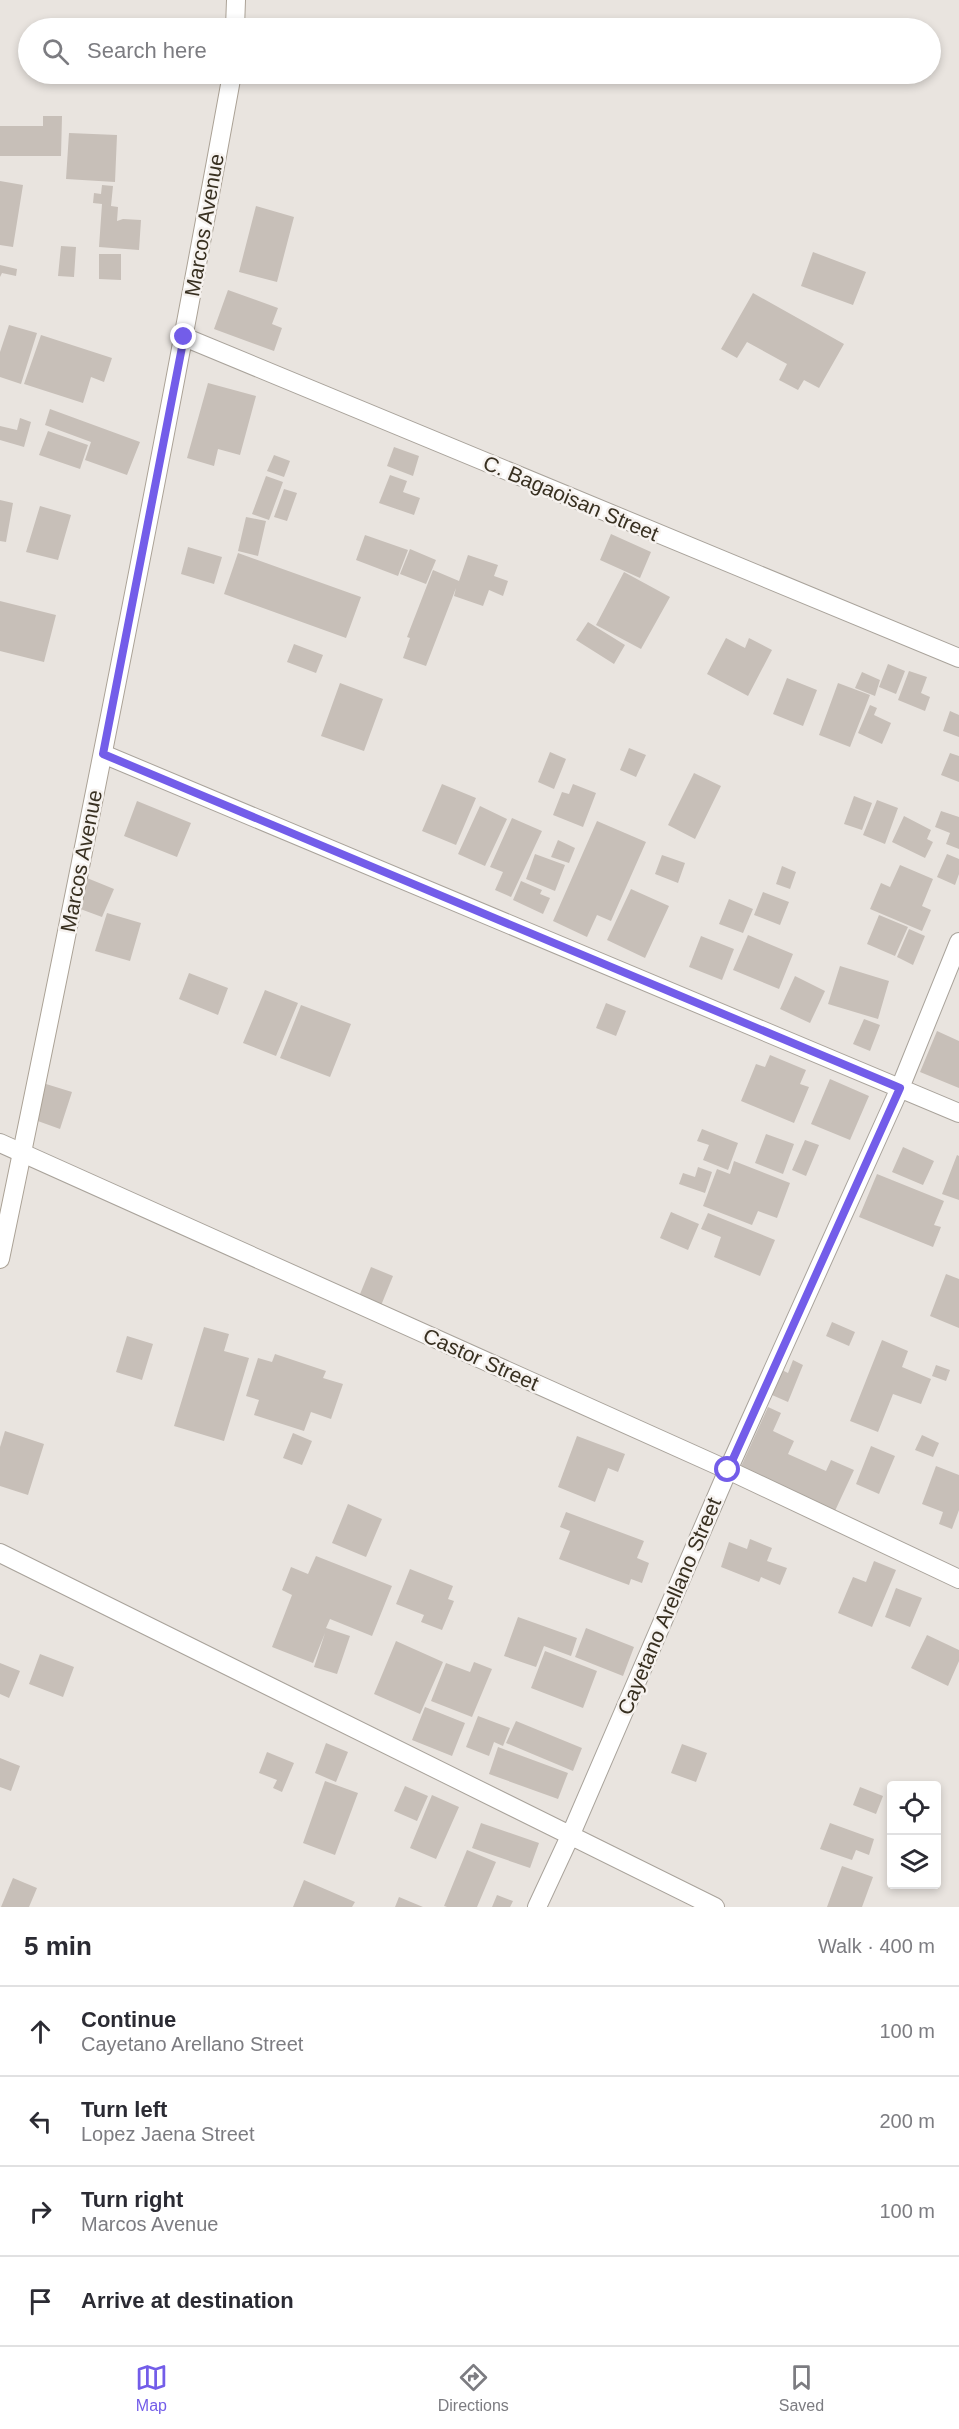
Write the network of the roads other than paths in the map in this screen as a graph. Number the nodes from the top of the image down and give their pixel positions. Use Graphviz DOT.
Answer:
graph roads {
  1 [pos="236,0"];
  2 [pos="235,18"];
  3 [pos="229,84"];
  4 [pos="184,337"];
  5 [pos="959,658"];
  6 [pos="103,754"];
  7 [pos="959,942"];
  8 [pos="900,1088"];
  9 [pos="959,1113"];
  10 [pos="0,1143"];
  11 [pos="22,1153"];
  12 [pos="0,1258"];
  13 [pos="728,1470"];
  14 [pos="0,1553"];
  15 [pos="959,1579"];
  16 [pos="571,1834"];
  17 [pos="537,1907"];
  18 [pos="716,1907"];
  1 -- 2 [label="street"];
  3 -- 4 [label="street, Marcos Avenue"];
  4 -- 5 [label="street, C. Bagaoisan Street"];
  4 -- 6 [label="street, Marcos Avenue"];
  6 -- 8 [label="street"];
  6 -- 11 [label="street, Marcos Avenue"];
  7 -- 8 [label="street, Cayetano Arellano Street"];
  8 -- 9 [label="street"];
  8 -- 13 [label="street, Cayetano Arellano Street"];
  10 -- 11 [label="street, Castor Street"];
  11 -- 12 [label="street, Marcos Avenue"];
  11 -- 13 [label="street, Castor Street"];
  13 -- 15 [label="street, Castor Street"];
  13 -- 16 [label="street, Cayetano Arellano Street"];
  14 -- 16 [label="street"];
  16 -- 17 [label="street, Cayetano Arellano Street"];
  16 -- 18 [label="street"];
}
